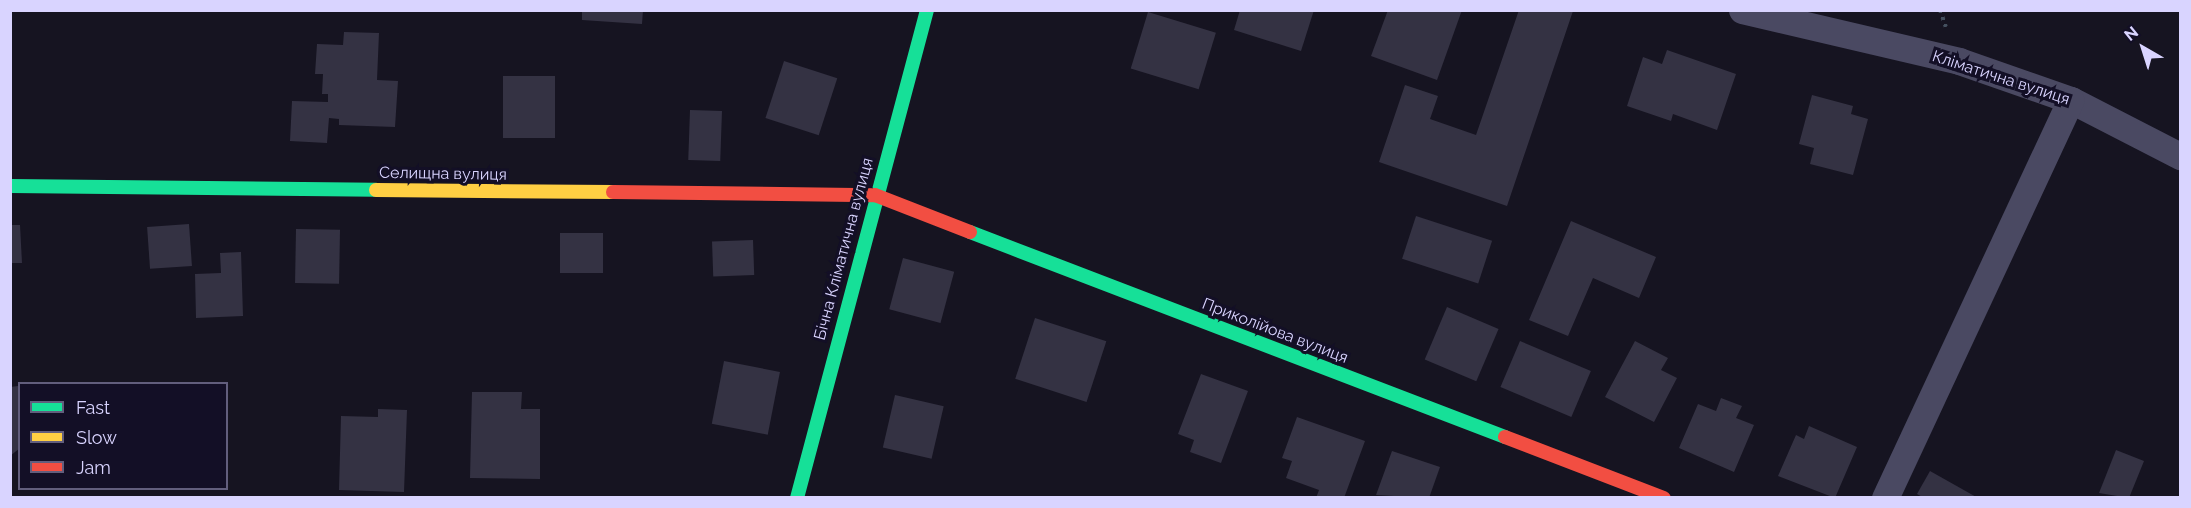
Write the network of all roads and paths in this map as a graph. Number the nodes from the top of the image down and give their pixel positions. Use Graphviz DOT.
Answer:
graph roads {
  1 [pos="927,10"];
  2 [pos="1742,10"];
  3 [pos="2071,100"];
  4 [pos="2181,156"];
  5 [pos="10,186"];
  6 [pos="875,195"];
  7 [pos="797,498"];
  8 [pos="1664,498"];
  9 [pos="1885,498"];
  1 -- 6 [label="street, Бічна Кліматична вулиця"];
  2 -- 3 [label="street, Кліматична вулиця"];
  3 -- 4 [label="street, Кліматична вулиця"];
  3 -- 9 [label="street"];
  5 -- 6 [label="street, Селищна вулиця"];
  6 -- 7 [label="street, Бічна Кліматична вулиця"];
  6 -- 8 [label="street, Приколійова вулиця"];
}
